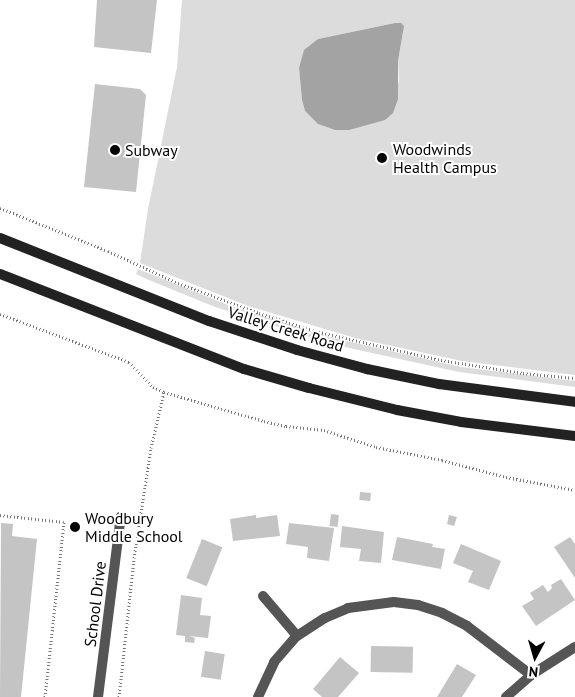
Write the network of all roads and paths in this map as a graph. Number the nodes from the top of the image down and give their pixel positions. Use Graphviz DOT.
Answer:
graph roads {
  1 [pos="0,208"];
  2 [pos="0,238"];
  3 [pos="0,274"];
  4 [pos="0,314"];
  5 [pos="575,378"];
  6 [pos="164,392"];
  7 [pos="575,402"];
  8 [pos="575,436"];
  9 [pos="575,490"];
  10 [pos="0,515"];
  11 [pos="121,516"];
  12 [pos="263,596"];
  13 [pos="297,636"];
  14 [pos="575,647"];
  15 [pos="531,675"];
  16 [pos="44,697"];
  17 [pos="98,697"];
  18 [pos="119,697"];
  19 [pos="258,697"];
  20 [pos="506,697"];
  1 -- 5 [label="path"];
  2 -- 7 [label="main road, Valley Creek Road"];
  3 -- 8 [label="main road"];
  4 -- 6 [label="path"];
  6 -- 9 [label="path"];
  6 -- 18 [label="path"];
  10 -- 16 [label="path"];
  11 -- 17 [label="street, School Drive"];
  12 -- 13 [label="street"];
  13 -- 15 [label="street"];
  13 -- 19 [label="street"];
  14 -- 15 [label="street"];
  15 -- 20 [label="street"];
}
